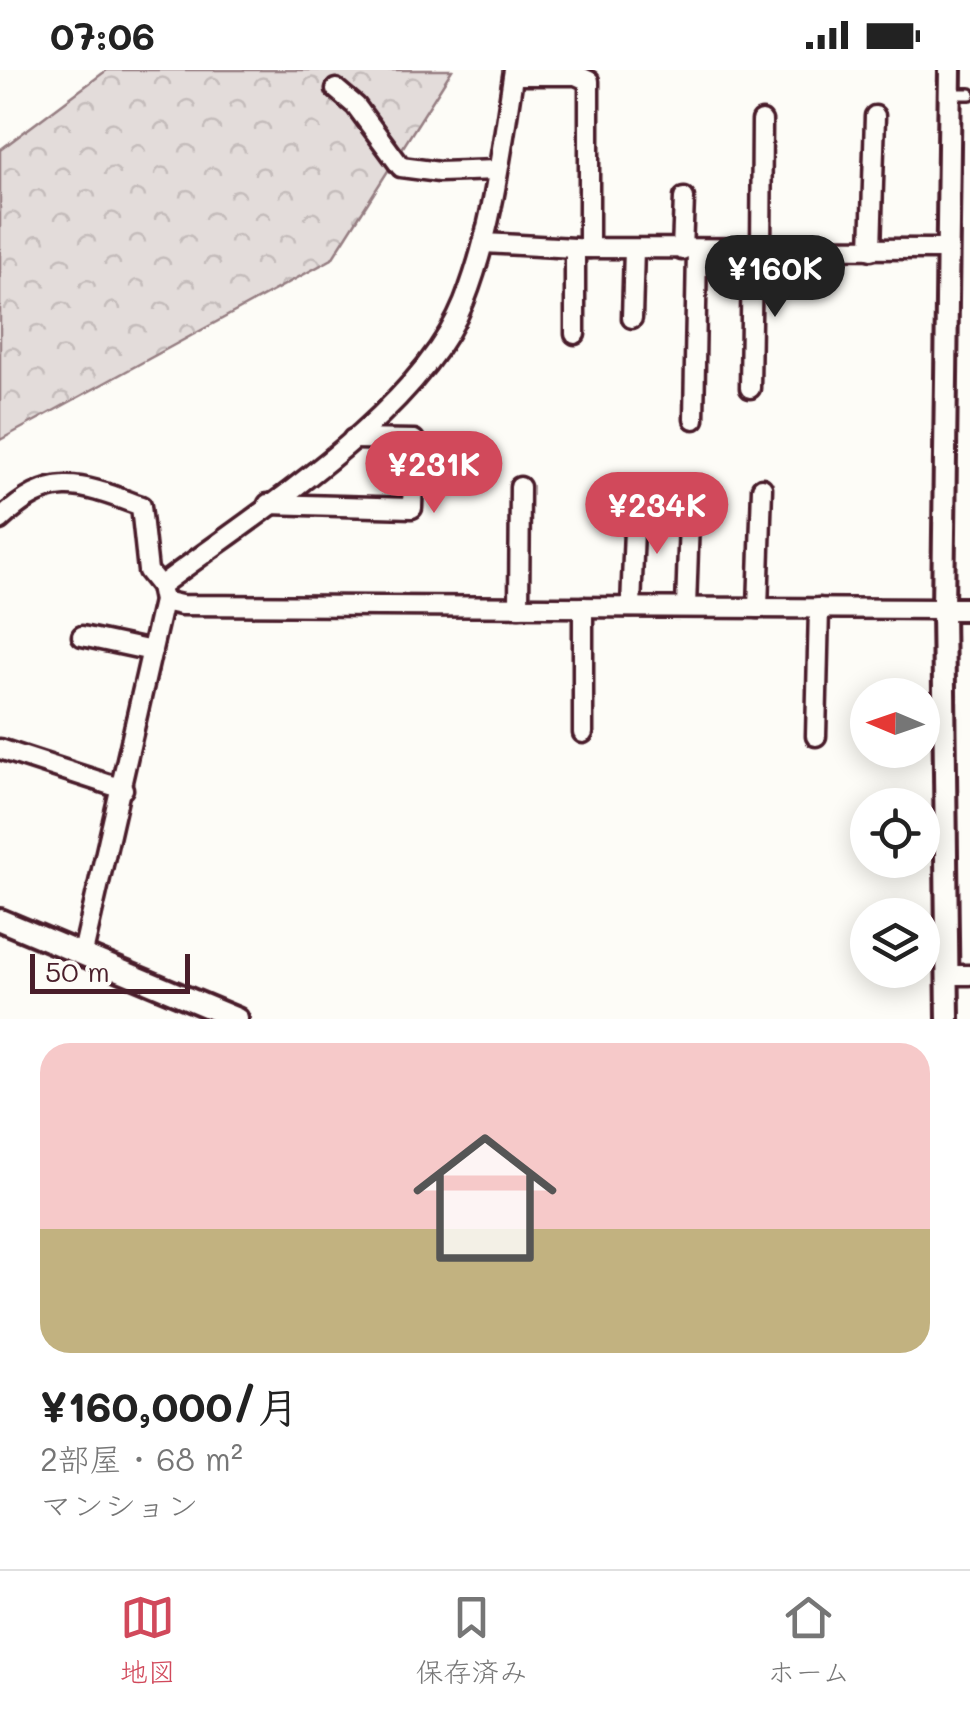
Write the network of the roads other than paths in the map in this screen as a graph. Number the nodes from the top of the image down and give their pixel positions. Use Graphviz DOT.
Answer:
graph roads {
  1 [pos="950,70"];
  2 [pos="514,72"];
  3 [pos="336,90"];
  4 [pos="960,94"];
  5 [pos="875,116"];
  6 [pos="762,120"];
  7 [pos="497,170"];
  8 [pos="684,198"];
  9 [pos="484,243"];
  10 [pos="582,248"];
  11 [pos="634,249"];
  12 [pos="689,250"];
  13 [pos="757,250"];
  14 [pos="872,250"];
  15 [pos="944,250"];
  16 [pos="632,318"];
  17 [pos="575,334"];
  18 [pos="750,388"];
  19 [pos="694,419"];
  20 [pos="352,438"];
  21 [pos="520,487"];
  22 [pos="762,488"];
  23 [pos="690,491"];
  24 [pos="268,504"];
  25 [pos="636,504"];
  26 [pos="0,520"];
  27 [pos="162,593"];
  28 [pos="518,606"];
  29 [pos="583,607"];
  30 [pos="631,607"];
  31 [pos="686,607"];
  32 [pos="758,608"];
  33 [pos="819,608"];
  34 [pos="970,609"];
  35 [pos="943,610"];
  36 [pos="82,636"];
  37 [pos="152,651"];
  38 [pos="583,733"];
  39 [pos="816,736"];
  40 [pos="0,749"];
  41 [pos="123,789"];
  42 [pos="0,920"];
  43 [pos="83,954"];
  44 [pos="948,975"];
  45 [pos="970,975"];
  46 [pos="237,1019"];
  47 [pos="948,1019"];
  1 -- 4 [label="street"];
  2 -- 7 [label="street"];
  2 -- 10 [label="street"];
  3 -- 7 [label="street"];
  4 -- 15 [label="street"];
  5 -- 14 [label="street"];
  6 -- 13 [label="street"];
  7 -- 9 [label="street"];
  8 -- 12 [label="street"];
  9 -- 10 [label="street"];
  9 -- 20 [label="street"];
  10 -- 11 [label="street"];
  10 -- 17 [label="street"];
  11 -- 12 [label="street"];
  11 -- 16 [label="street"];
  12 -- 13 [label="street"];
  12 -- 19 [label="street"];
  13 -- 14 [label="street"];
  13 -- 18 [label="street"];
  14 -- 15 [label="street"];
  15 -- 35 [label="street"];
  20 -- 24 [label="street"];
  20 -- 24 [label="street"];
  21 -- 28 [label="street"];
  22 -- 32 [label="street"];
  23 -- 31 [label="street"];
  24 -- 27 [label="street"];
  25 -- 30 [label="street"];
  26 -- 27 [label="street"];
  27 -- 28 [label="street"];
  27 -- 37 [label="street"];
  28 -- 29 [label="street"];
  29 -- 30 [label="street"];
  29 -- 38 [label="street"];
  30 -- 31 [label="street"];
  31 -- 32 [label="street"];
  32 -- 33 [label="street"];
  33 -- 35 [label="street"];
  33 -- 39 [label="street"];
  34 -- 35 [label="street"];
  35 -- 44 [label="street"];
  36 -- 37 [label="street"];
  37 -- 41 [label="street"];
  40 -- 41 [label="street"];
  41 -- 43 [label="street"];
  42 -- 43 [label="street"];
  43 -- 46 [label="street"];
  44 -- 45 [label="street"];
  44 -- 47 [label="street"];
}
